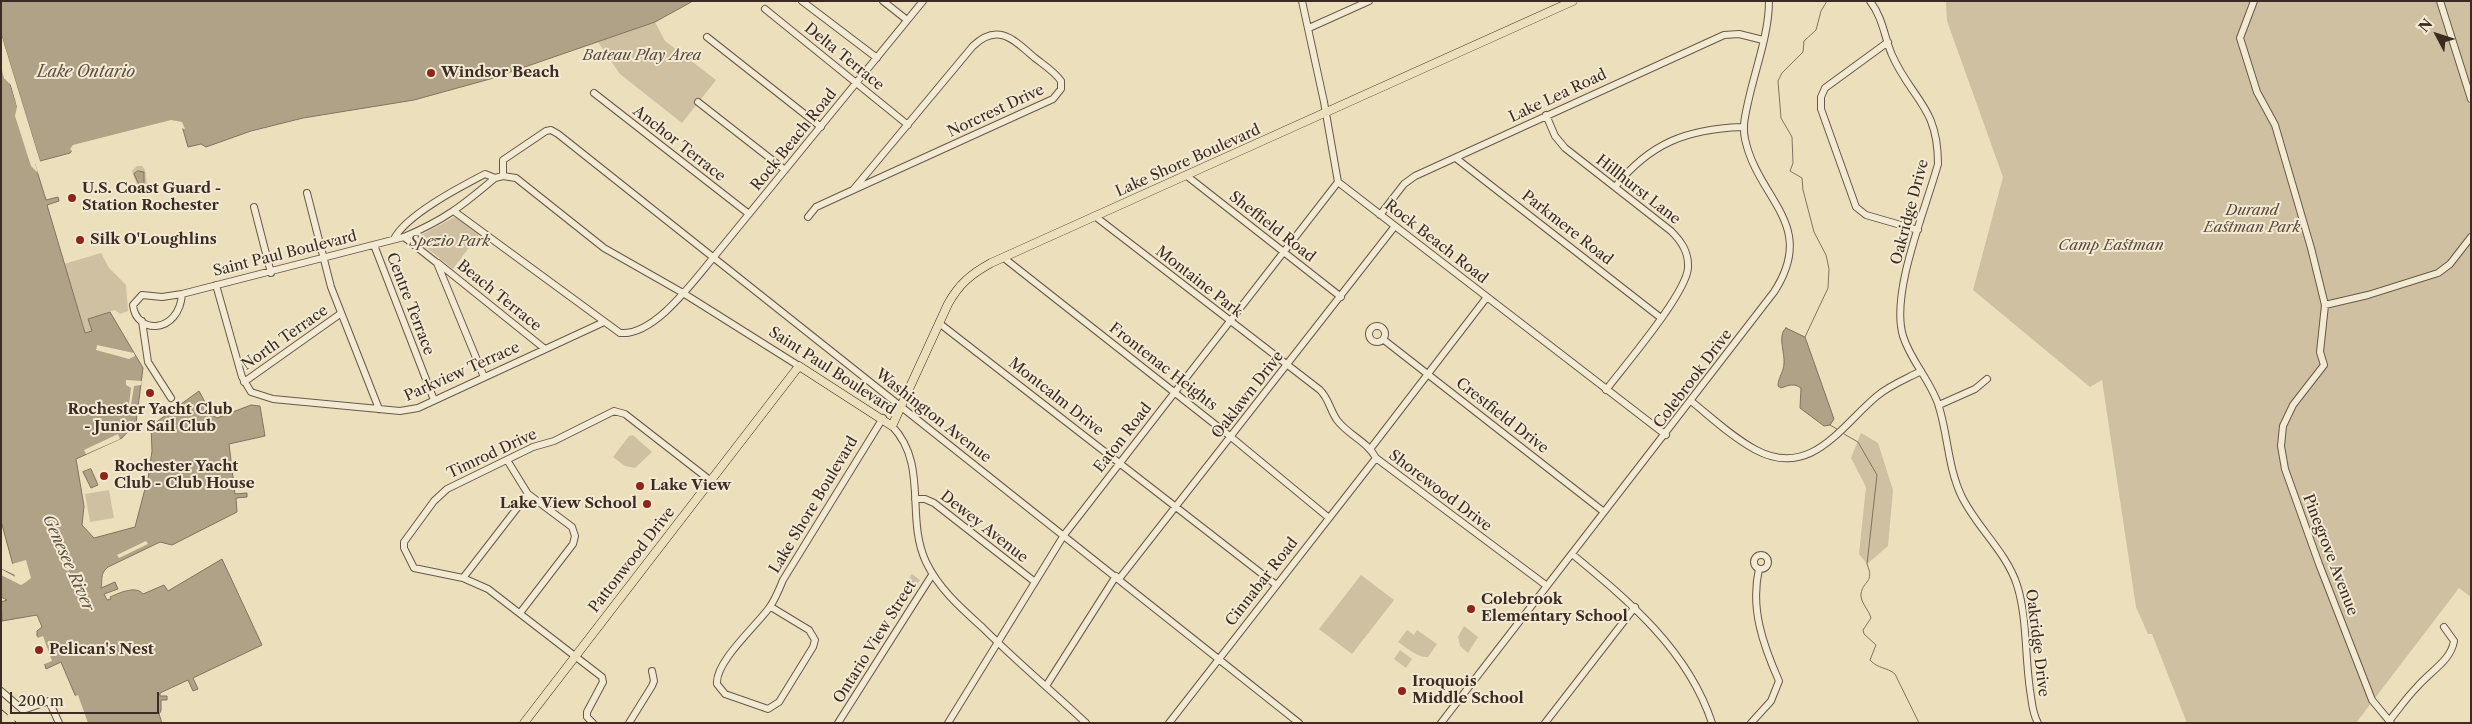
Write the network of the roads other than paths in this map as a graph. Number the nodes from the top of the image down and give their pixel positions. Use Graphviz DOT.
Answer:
graph roads {
  1 [pos="802,1"];
  2 [pos="883,1"];
  3 [pos="923,1"];
  4 [pos="1302,1"];
  5 [pos="1368,1"];
  6 [pos="1573,1"];
  7 [pos="1769,1"];
  8 [pos="1870,1"];
  9 [pos="2254,1"];
  10 [pos="2440,1"];
  11 [pos="765,9"];
  12 [pos="907,20"];
  13 [pos="1309,28"];
  14 [pos="707,37"];
  15 [pos="1763,40"];
  16 [pos="1888,42"];
  17 [pos="877,58"];
  18 [pos="857,83"];
  19 [pos="594,93"];
  20 [pos="2471,100"];
  21 [pos="698,102"];
  22 [pos="1326,113"];
  23 [pos="1546,115"];
  24 [pos="908,125"];
  25 [pos="820,127"];
  26 [pos="1742,127"];
  27 [pos="1457,159"];
  28 [pos="785,170"];
  29 [pos="503,176"];
  30 [pos="1187,176"];
  31 [pos="495,178"];
  32 [pos="1338,182"];
  33 [pos="1615,187"];
  34 [pos="853,190"];
  35 [pos="307,193"];
  36 [pos="254,207"];
  37 [pos="455,212"];
  38 [pos="749,214"];
  39 [pos="1380,215"];
  40 [pos="808,217"];
  41 [pos="1096,217"];
  42 [pos="1395,226"];
  43 [pos="1918,230"];
  44 [pos="404,237"];
  45 [pos="2471,237"];
  46 [pos="394,240"];
  47 [pos="374,245"];
  48 [pos="1284,252"];
  49 [pos="713,258"];
  50 [pos="1004,258"];
  51 [pos="323,259"];
  52 [pos="437,262"];
  53 [pos="271,273"];
  54 [pos="216,286"];
  55 [pos="683,293"];
  56 [pos="182,294"];
  57 [pos="1341,296"];
  58 [pos="1487,297"];
  59 [pos="2325,305"];
  60 [pos="340,314"];
  61 [pos="1661,318"];
  62 [pos="142,321"];
  63 [pos="604,322"];
  64 [pos="939,322"];
  65 [pos="1230,322"];
  66 [pos="1384,340"];
  67 [pos="544,349"];
  68 [pos="799,366"];
  69 [pos="1286,366"];
  70 [pos="1920,371"];
  71 [pos="1428,374"];
  72 [pos="484,377"];
  73 [pos="1987,379"];
  74 [pos="244,382"];
  75 [pos="1606,390"];
  76 [pos="1175,392"];
  77 [pos="171,398"];
  78 [pos="434,400"];
  79 [pos="1691,401"];
  80 [pos="1939,405"];
  81 [pos="902,407"];
  82 [pos="379,409"];
  83 [pos="883,418"];
  84 [pos="892,426"];
  85 [pos="1666,435"];
  86 [pos="1231,437"];
  87 [pos="1371,448"];
  88 [pos="1376,458"];
  89 [pos="507,460"];
  90 [pos="1120,462"];
  91 [pos="710,481"];
  92 [pos="528,494"];
  93 [pos="915,498"];
  94 [pos="1176,506"];
  95 [pos="1604,512"];
  96 [pos="1328,518"];
  97 [pos="1064,535"];
  98 [pos="1572,554"];
  99 [pos="1759,569"];
  100 [pos="932,574"];
  101 [pos="462,578"];
  102 [pos="1118,578"];
  103 [pos="1035,582"];
  104 [pos="1275,584"];
  105 [pos="1546,586"];
  106 [pos="771,607"];
  107 [pos="1635,607"];
  108 [pos="520,613"];
  109 [pos="2444,627"];
  110 [pos="998,643"];
  111 [pos="574,656"];
  112 [pos="1218,658"];
  113 [pos="652,671"];
  114 [pos="1046,686"];
  115 [pos="1,691"];
  116 [pos="2390,722"];
  117 [pos="59,723"];
  118 [pos="524,723"];
  119 [pos="592,723"];
  120 [pos="629,723"];
  121 [pos="838,723"];
  122 [pos="948,723"];
  123 [pos="1086,723"];
  124 [pos="1168,723"];
  125 [pos="1300,723"];
  126 [pos="1441,723"];
  127 [pos="1545,723"];
  128 [pos="1712,723"];
  129 [pos="1751,723"];
  130 [pos="2038,723"];
  1 -- 17 [label="street"];
  2 -- 12 [label="street"];
  3 -- 12 [label="street, Rock Beach Road"];
  4 -- 13 [label="street"];
  5 -- 13 [label="street"];
  6 -- 22 [label="main road, Lake Shore Boulevard"];
  7 -- 15 [label="street"];
  8 -- 16 [label="street, Oakridge Drive"];
  9 -- 59 [label="street"];
  10 -- 20 [label="street"];
  11 -- 18 [label="street, Delta Terrace"];
  12 -- 17 [label="street, Rock Beach Road"];
  13 -- 22 [label="street"];
  14 -- 25 [label="street"];
  15 -- 23 [label="street, Lake Lea Road"];
  15 -- 26 [label="street"];
  16 -- 43 [label="street, Oakridge Drive"];
  16 -- 43 [label="street"];
  17 -- 18 [label="street, Rock Beach Road"];
  18 -- 24 [label="street, Delta Terrace"];
  18 -- 25 [label="street, Rock Beach Road"];
  19 -- 38 [label="street, Anchor Terrace"];
  21 -- 28 [label="street"];
  22 -- 30 [label="main road, Lake Shore Boulevard"];
  22 -- 32 [label="street"];
  23 -- 27 [label="street, Lake Lea Road"];
  23 -- 33 [label="street, Hillhurst Lane"];
  24 -- 34 [label="street, Norcrest Drive"];
  24 -- 34 [label="street, Norcrest Drive"];
  25 -- 28 [label="street, Rock Beach Road"];
  26 -- 33 [label="street"];
  26 -- 79 [label="street, Colebrook Drive"];
  27 -- 39 [label="street, Lake Lea Road"];
  27 -- 61 [label="street, Parkmere Road"];
  28 -- 38 [label="street, Rock Beach Road"];
  29 -- 31 [label="street, Saint Paul Boulevard"];
  29 -- 49 [label="street, Washington Avenue"];
  29 -- 55 [label="street, Saint Paul Boulevard"];
  30 -- 41 [label="main road, Lake Shore Boulevard"];
  30 -- 48 [label="street, Sheffield Road"];
  31 -- 37 [label="street, Saint Paul Boulevard"];
  31 -- 46 [label="street, Saint Paul Boulevard"];
  32 -- 39 [label="street, Rock Beach Road"];
  32 -- 48 [label="street, Eaton Road"];
  33 -- 61 [label="street, Hillhurst Lane"];
  34 -- 40 [label="street, Norcrest Drive"];
  35 -- 51 [label="street"];
  36 -- 53 [label="street"];
  37 -- 44 [label="street, Saint Paul Boulevard"];
  37 -- 63 [label="street"];
  38 -- 49 [label="street, Rock Beach Road"];
  39 -- 42 [label="street, Rock Beach Road"];
  41 -- 50 [label="main road, Lake Shore Boulevard"];
  41 -- 65 [label="street, Montaine Park"];
  42 -- 57 [label="street, Oaklawn Drive"];
  42 -- 58 [label="street, Rock Beach Road"];
  43 -- 70 [label="street, Oakridge Drive"];
  44 -- 46 [label="street, Saint Paul Boulevard"];
  44 -- 52 [label="street, Beach Terrace"];
  45 -- 59 [label="street"];
  46 -- 47 [label="street, Saint Paul Boulevard"];
  47 -- 51 [label="street, Saint Paul Boulevard"];
  47 -- 78 [label="street, Centre Terrace"];
  48 -- 57 [label="street, Sheffield Road"];
  48 -- 65 [label="street, Eaton Road"];
  49 -- 55 [label="street, Rock Beach Road"];
  49 -- 81 [label="street, Washington Avenue"];
  50 -- 64 [label="main road, Lake Shore Boulevard"];
  50 -- 76 [label="street, Frontenac Heights"];
  51 -- 53 [label="street, Saint Paul Boulevard"];
  51 -- 60 [label="street"];
  52 -- 67 [label="street, Beach Terrace"];
  52 -- 72 [label="street"];
  53 -- 54 [label="street, Saint Paul Boulevard"];
  54 -- 56 [label="street, Saint Paul Boulevard"];
  54 -- 74 [label="street"];
  55 -- 63 [label="street"];
  55 -- 68 [label="street, Saint Paul Boulevard"];
  56 -- 62 [label="street"];
  56 -- 62 [label="street, Saint Paul Boulevard"];
  57 -- 69 [label="street, Oaklawn Drive"];
  58 -- 71 [label="street"];
  58 -- 75 [label="street, Rock Beach Road"];
  59 -- 116 [label="street, Pinegrove Avenue"];
  60 -- 74 [label="street, North Terrace"];
  60 -- 82 [label="street"];
  61 -- 75 [label="street, Hillhurst Lane"];
  62 -- 77 [label="street"];
  63 -- 67 [label="street, Parkview Terrace"];
  64 -- 81 [label="main road, Lake Shore Boulevard"];
  64 -- 90 [label="street, Montcalm Drive"];
  65 -- 69 [label="street, Montaine Park"];
  65 -- 76 [label="street, Eaton Road"];
  66 -- 71 [label="street, Crestfield Drive"];
  67 -- 72 [label="street, Parkview Terrace"];
  68 -- 83 [label="main road, Saint Paul Boulevard"];
  68 -- 91 [label="main road, Pattonwood Drive"];
  69 -- 86 [label="street, Oaklawn Drive"];
  69 -- 87 [label="street, Shorewood Drive"];
  70 -- 79 [label="street"];
  70 -- 80 [label="street, Oakridge Drive"];
  71 -- 87 [label="street"];
  71 -- 95 [label="street, Crestfield Drive"];
  72 -- 78 [label="street, Parkview Terrace"];
  73 -- 80 [label="street"];
  74 -- 82 [label="street, Parkview Terrace"];
  75 -- 85 [label="street, Rock Beach Road"];
  76 -- 86 [label="street, Frontenac Heights"];
  76 -- 90 [label="street, Eaton Road"];
  78 -- 82 [label="street, Parkview Terrace"];
  79 -- 85 [label="street, Colebrook Drive"];
  80 -- 130 [label="street, Oakridge Drive"];
  81 -- 84 [label="main road, Lake Shore Boulevard"];
  81 -- 97 [label="street, Washington Avenue"];
  83 -- 84 [label="main road, Saint Paul Boulevard"];
  83 -- 106 [label="street, Lake Shore Boulevard"];
  84 -- 93 [label="street, Saint Paul Boulevard"];
  85 -- 95 [label="street, Colebrook Drive"];
  86 -- 94 [label="street, Oaklawn Drive"];
  86 -- 96 [label="street, Frontenac Heights"];
  87 -- 88 [label="street, Shorewood Drive"];
  88 -- 96 [label="street, Cinnabar Road"];
  88 -- 105 [label="street, Shorewood Drive"];
  89 -- 91 [label="street, Timrod Drive"];
  89 -- 92 [label="street"];
  89 -- 101 [label="street, Timrod Drive"];
  90 -- 94 [label="street, Montcalm Drive"];
  90 -- 97 [label="street, Eaton Road"];
  91 -- 111 [label="main road, Pattonwood Drive"];
  92 -- 101 [label="street"];
  92 -- 108 [label="street"];
  93 -- 100 [label="street, Saint Paul Boulevard"];
  93 -- 103 [label="street, Dewey Avenue"];
  94 -- 102 [label="street, Oaklawn Drive"];
  94 -- 104 [label="street, Montcalm Drive"];
  95 -- 98 [label="street, Colebrook Drive"];
  96 -- 104 [label="street, Cinnabar Road"];
  97 -- 102 [label="street, Washington Avenue"];
  97 -- 103 [label="street, Eaton Road"];
  98 -- 105 [label="street, Colebrook Drive"];
  98 -- 107 [label="street"];
  99 -- 129 [label="street"];
  100 -- 110 [label="street, Saint Paul Boulevard"];
  100 -- 121 [label="street, Ontario View Street"];
  101 -- 108 [label="street, Timrod Drive"];
  102 -- 112 [label="street, Washington Avenue"];
  102 -- 114 [label="street, Oaklawn Drive"];
  103 -- 110 [label="street, Eaton Road"];
  104 -- 112 [label="street, Cinnabar Road"];
  105 -- 126 [label="street, Colebrook Drive"];
  106 -- 106 [label="street, Lake Shore Boulevard"];
  107 -- 127 [label="street"];
  107 -- 128 [label="street"];
  108 -- 111 [label="street, Timrod Drive"];
  109 -- 116 [label="street"];
  110 -- 114 [label="street, Saint Paul Boulevard"];
  110 -- 122 [label="street, Eaton Road"];
  111 -- 118 [label="main road, Pattonwood Drive"];
  111 -- 119 [label="street, Timrod Drive"];
  112 -- 124 [label="street, Cinnabar Road"];
  112 -- 125 [label="street, Washington Avenue"];
  113 -- 120 [label="street"];
  114 -- 123 [label="street, Saint Paul Boulevard"];
  115 -- 117 [label="street"];
}
